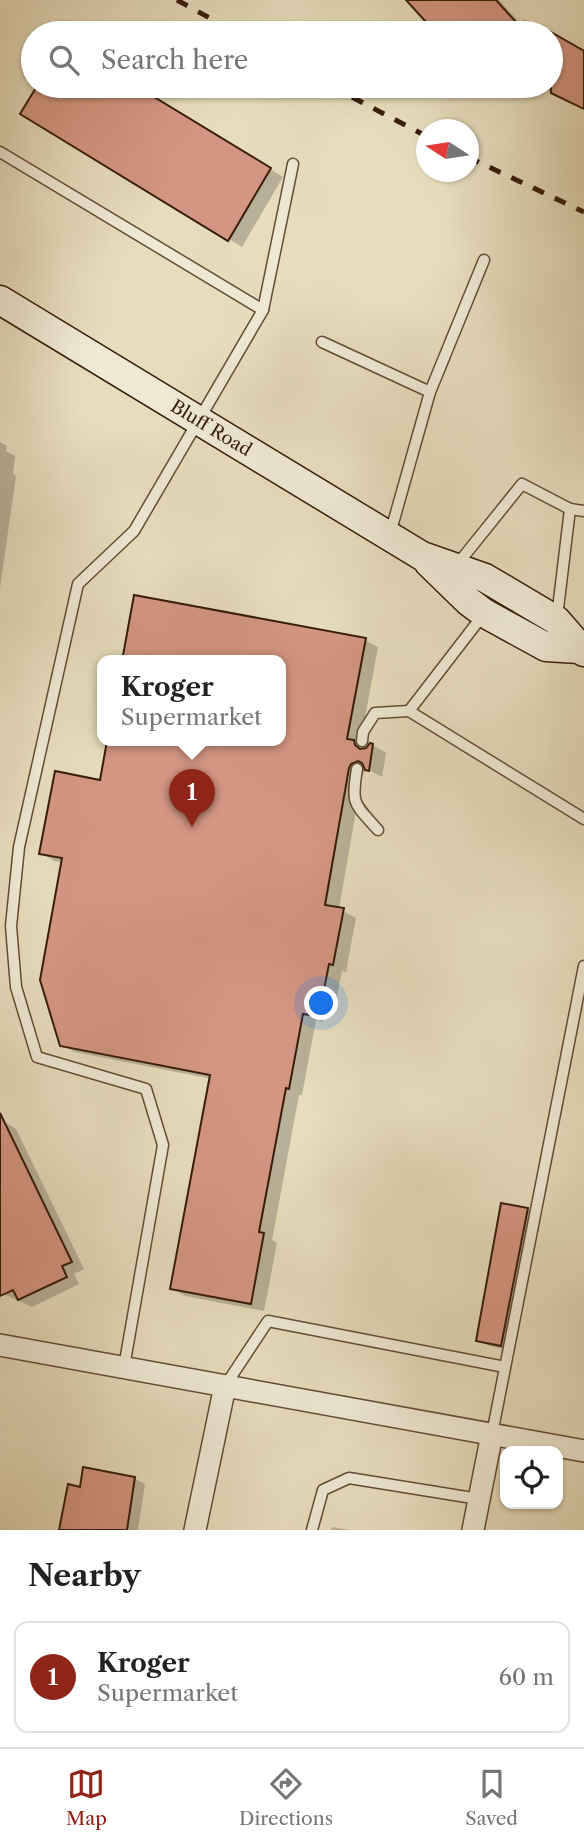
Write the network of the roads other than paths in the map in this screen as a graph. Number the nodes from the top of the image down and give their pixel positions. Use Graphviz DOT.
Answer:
graph roads {
  1 [pos="0,152"];
  2 [pos="293,164"];
  3 [pos="484,260"];
  4 [pos="0,300"];
  5 [pos="262,310"];
  6 [pos="322,342"];
  7 [pos="430,392"];
  8 [pos="199,420"];
  9 [pos="570,509"];
  10 [pos="584,511"];
  11 [pos="390,537"];
  12 [pos="422,556"];
  13 [pos="454,568"];
  14 [pos="484,612"];
  15 [pos="556,620"];
  16 [pos="582,651"];
  17 [pos="409,711"];
  18 [pos="362,741"];
  19 [pos="357,769"];
  20 [pos="584,819"];
  21 [pos="378,830"];
  22 [pos="584,966"];
  23 [pos="0,1345"];
  24 [pos="124,1367"];
  25 [pos="505,1367"];
  26 [pos="225,1385"];
  27 [pos="492,1434"];
  28 [pos="584,1451"];
  29 [pos="479,1499"];
  30 [pos="195,1530"];
  31 [pos="312,1530"];
  32 [pos="473,1530"];
  1 -- 5 [label="lane"];
  2 -- 5 [label="lane"];
  3 -- 7 [label="lane"];
  4 -- 8 [label="main road, Bluff Road"];
  5 -- 8 [label="lane"];
  6 -- 7 [label="lane"];
  7 -- 11 [label="lane"];
  8 -- 11 [label="main road, Bluff Road"];
  8 -- 24 [label="lane"];
  9 -- 10 [label="lane"];
  9 -- 13 [label="lane"];
  9 -- 15 [label="lane"];
  11 -- 12 [label="main road, Bluff Road"];
  12 -- 13 [label="main road, Bluff Road"];
  12 -- 14 [label="main road, Bluff Road"];
  13 -- 15 [label="main road, Bluff Road"];
  14 -- 16 [label="main road, Bluff Road"];
  14 -- 17 [label="lane"];
  15 -- 16 [label="main road, Bluff Road"];
  17 -- 18 [label="lane"];
  17 -- 20 [label="lane"];
  19 -- 21 [label="lane"];
  22 -- 25 [label="lane"];
  23 -- 24 [label="street"];
  24 -- 26 [label="street"];
  25 -- 26 [label="lane"];
  25 -- 27 [label="lane"];
  26 -- 27 [label="street"];
  26 -- 30 [label="street"];
  27 -- 28 [label="street"];
  27 -- 29 [label="street"];
  29 -- 31 [label="lane"];
  29 -- 32 [label="street"];
}
